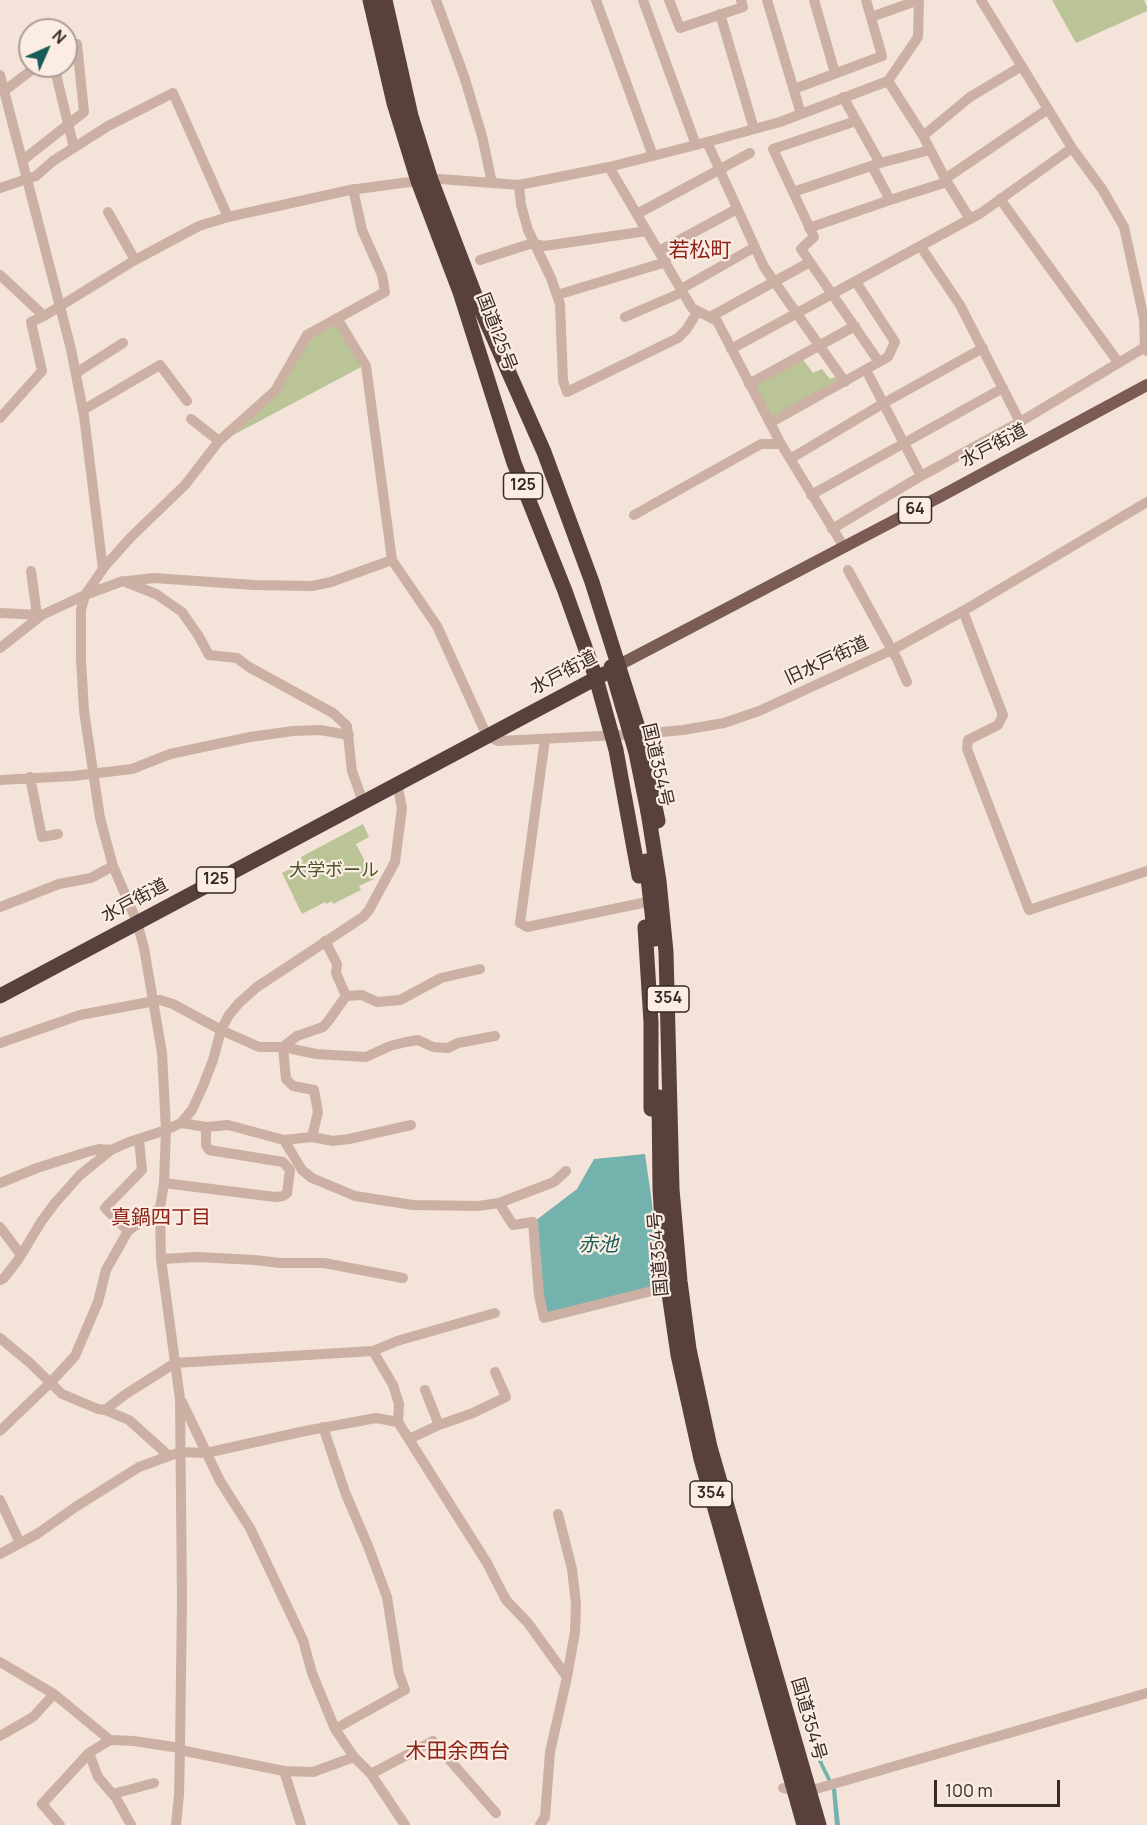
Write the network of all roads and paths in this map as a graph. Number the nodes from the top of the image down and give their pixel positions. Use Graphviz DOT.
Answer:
graph roads {
  1 [pos="370,0"];
  2 [pos="385,0"];
  3 [pos="436,0"];
  4 [pos="596,0"];
  5 [pos="644,0"];
  6 [pos="669,0"];
  7 [pos="741,0"];
  8 [pos="767,0"];
  9 [pos="814,0"];
  10 [pos="866,0"];
  11 [pos="919,0"];
  12 [pos="981,0"];
  13 [pos="720,14"];
  14 [pos="871,17"];
  15 [pos="78,54"];
  16 [pos="1022,66"];
  17 [pos="835,73"];
  18 [pos="0,75"];
  19 [pos="21,78"];
  20 [pos="57,78"];
  21 [pos="888,81"];
  22 [pos="794,89"];
  23 [pos="4,91"];
  24 [pos="843,97"];
  25 [pos="1048,109"];
  26 [pos="801,114"];
  27 [pos="856,120"];
  28 [pos="68,124"];
  29 [pos="754,129"];
  30 [pos="923,136"];
  31 [pos="701,144"];
  32 [pos="74,148"];
  33 [pos="1072,148"];
  34 [pos="930,150"];
  35 [pos="750,153"];
  36 [pos="653,156"];
  37 [pos="23,160"];
  38 [pos="876,164"];
  39 [pos="609,167"];
  40 [pos="719,169"];
  41 [pos="28,180"];
  42 [pos="424,180"];
  43 [pos="946,180"];
  44 [pos="492,183"];
  45 [pos="519,185"];
  46 [pos="0,188"];
  47 [pos="353,189"];
  48 [pos="793,192"];
  49 [pos="1000,199"];
  50 [pos="890,200"];
  51 [pos="737,208"];
  52 [pos="108,212"];
  53 [pos="637,214"];
  54 [pos="228,217"];
  55 [pos="970,219"];
  56 [pos="809,228"];
  57 [pos="647,231"];
  58 [pos="533,243"];
  59 [pos="755,247"];
  60 [pos="921,247"];
  61 [pos="660,251"];
  62 [pos="135,260"];
  63 [pos="480,260"];
  64 [pos="666,262"];
  65 [pos="810,262"];
  66 [pos="0,275"];
  67 [pos="775,282"];
  68 [pos="856,282"];
  69 [pos="682,290"];
  70 [pos="467,294"];
  71 [pos="833,294"];
  72 [pos="557,295"];
  73 [pos="60,307"];
  74 [pos="698,311"];
  75 [pos="797,313"];
  76 [pos="44,316"];
  77 [pos="626,317"];
  78 [pos="710,317"];
  79 [pos="337,318"];
  80 [pos="855,326"];
  81 [pos="123,344"];
  82 [pos="819,346"];
  83 [pos="983,348"];
  84 [pos="731,349"];
  85 [pos="1146,349"];
  86 [pos="879,362"];
  87 [pos="1118,362"];
  88 [pos="866,370"];
  89 [pos="76,373"];
  90 [pos="845,382"];
  91 [pos="750,384"];
  92 [pos="1147,385"];
  93 [pos="1003,388"];
  94 [pos="188,401"];
  95 [pos="884,403"];
  96 [pos="83,411"];
  97 [pos="0,418"];
  98 [pos="191,419"];
  99 [pos="1020,422"];
  100 [pos="770,423"];
  101 [pos="219,441"];
  102 [pos="904,442"];
  103 [pos="781,444"];
  104 [pos="790,459"];
  105 [pos="921,476"];
  106 [pos="811,495"];
  107 [pos="1147,502"];
  108 [pos="634,515"];
  109 [pos="832,529"];
  110 [pos="844,547"];
  111 [pos="392,560"];
  112 [pos="103,569"];
  113 [pos="848,570"];
  114 [pos="31,571"];
  115 [pos="123,581"];
  116 [pos="86,595"];
  117 [pos="963,610"];
  118 [pos="0,614"];
  119 [pos="39,615"];
  120 [pos="0,648"];
  121 [pos="892,650"];
  122 [pos="607,671"];
  123 [pos="907,682"];
  124 [pos="526,715"];
  125 [pos="349,735"];
  126 [pos="640,735"];
  127 [pos="487,736"];
  128 [pos="612,736"];
  129 [pos="545,739"];
  130 [pos="526,740"];
  131 [pos="93,774"];
  132 [pos="30,777"];
  133 [pos="0,780"];
  134 [pos="397,783"];
  135 [pos="363,802"];
  136 [pos="58,834"];
  137 [pos="113,866"];
  138 [pos="1147,871"];
  139 [pos="642,903"];
  140 [pos="0,907"];
  141 [pos="137,922"];
  142 [pos="325,942"];
  143 [pos="480,969"];
  144 [pos="0,996"];
  145 [pos="346,996"];
  146 [pos="152,1001"];
  147 [pos="221,1030"];
  148 [pos="495,1036"];
  149 [pos="0,1043"];
  150 [pos="282,1047"];
  151 [pos="181,1123"];
  152 [pos="411,1125"];
  153 [pos="206,1127"];
  154 [pos="166,1130"];
  155 [pos="312,1137"];
  156 [pos="139,1140"];
  157 [pos="284,1140"];
  158 [pos="111,1150"];
  159 [pos="566,1171"];
  160 [pos="0,1183"];
  161 [pos="164,1183"];
  162 [pos="666,1189"];
  163 [pos="499,1203"];
  164 [pos="159,1208"];
  165 [pos="0,1227"];
  166 [pos="128,1230"];
  167 [pos="21,1255"];
  168 [pos="161,1259"];
  169 [pos="404,1278"];
  170 [pos="0,1280"];
  171 [pos="668,1287"];
  172 [pos="495,1313"];
  173 [pos="0,1338"];
  174 [pos="373,1351"];
  175 [pos="175,1363"];
  176 [pos="495,1372"];
  177 [pos="51,1382"];
  178 [pos="425,1390"];
  179 [pos="180,1400"];
  180 [pos="105,1410"];
  181 [pos="398,1422"];
  182 [pos="439,1425"];
  183 [pos="323,1427"];
  184 [pos="0,1431"];
  185 [pos="409,1439"];
  186 [pos="180,1452"];
  187 [pos="206,1453"];
  188 [pos="168,1456"];
  189 [pos="0,1500"];
  190 [pos="558,1514"];
  191 [pos="20,1543"];
  192 [pos="0,1554"];
  193 [pos="0,1662"];
  194 [pos="567,1677"];
  195 [pos="1147,1693"];
  196 [pos="54,1694"];
  197 [pos="335,1729"];
  198 [pos="0,1736"];
  199 [pos="110,1740"];
  200 [pos="180,1748"];
  201 [pos="88,1753"];
  202 [pos="354,1757"];
  203 [pos="284,1771"];
  204 [pos="371,1774"];
  205 [pos="153,1783"];
  206 [pos="795,1790"];
  207 [pos="113,1794"];
  208 [pos="496,1814"];
  209 [pos="126,1823"];
  210 [pos="60,1825"];
  211 [pos="176,1825"];
  212 [pos="301,1825"];
  213 [pos="405,1825"];
  214 [pos="540,1825"];
  215 [pos="804,1825"];
  216 [pos="819,1825"];
  1 -- 42 [label="highway, 国道125号 / 125"];
  2 -- 42 [label="highway, 国道125号 / 125"];
  3 -- 44 [label="street"];
  4 -- 36 [label="street"];
  5 -- 31 [label="street"];
  6 -- 13 [label="street"];
  7 -- 13 [label="street"];
  8 -- 22 [label="street"];
  9 -- 17 [label="street"];
  10 -- 14 [label="street"];
  11 -- 14 [label="street"];
  11 -- 21 [label="street"];
  12 -- 16 [label="street"];
  13 -- 29 [label="street"];
  14 -- 17 [label="street"];
  15 -- 28 [label="street"];
  16 -- 25 [label="street"];
  16 -- 30 [label="street"];
  17 -- 22 [label="street"];
  18 -- 23 [label="street"];
  19 -- 23 [label="street"];
  20 -- 28 [label="street"];
  21 -- 24 [label="street"];
  21 -- 30 [label="street"];
  22 -- 26 [label="street"];
  23 -- 37 [label="street"];
  24 -- 26 [label="street"];
  24 -- 27 [label="street"];
  25 -- 33 [label="street"];
  25 -- 43 [label="street"];
  26 -- 29 [label="street"];
  27 -- 38 [label="street"];
  27 -- 48 [label="street"];
  28 -- 32 [label="street"];
  28 -- 37 [label="street"];
  29 -- 31 [label="street"];
  30 -- 34 [label="street"];
  31 -- 36 [label="street"];
  31 -- 40 [label="street"];
  32 -- 41 [label="street"];
  32 -- 54 [label="street"];
  33 -- 49 [label="street"];
  33 -- 85 [label="street"];
  34 -- 38 [label="street"];
  34 -- 43 [label="street"];
  35 -- 40 [label="street"];
  36 -- 39 [label="street"];
  37 -- 41 [label="street"];
  38 -- 48 [label="street"];
  38 -- 50 [label="street"];
  39 -- 45 [label="street"];
  39 -- 53 [label="street"];
  40 -- 51 [label="street"];
  40 -- 53 [label="street"];
  41 -- 46 [label="street"];
  41 -- 73 [label="street"];
  42 -- 44 [label="street"];
  42 -- 47 [label="street"];
  42 -- 70 [label="highway, 国道125号 / 125"];
  43 -- 50 [label="street"];
  43 -- 55 [label="street"];
  44 -- 45 [label="street"];
  45 -- 58 [label="street"];
  47 -- 54 [label="street"];
  47 -- 79 [label="street"];
  48 -- 56 [label="street"];
  49 -- 55 [label="street"];
  49 -- 87 [label="street"];
  50 -- 56 [label="street"];
  51 -- 59 [label="street"];
  51 -- 61 [label="street"];
  52 -- 62 [label="street"];
  53 -- 57 [label="street"];
  54 -- 62 [label="street"];
  55 -- 60 [label="street"];
  56 -- 65 [label="street"];
  57 -- 58 [label="street"];
  57 -- 61 [label="street"];
  58 -- 63 [label="street"];
  58 -- 72 [label="street"];
  59 -- 67 [label="street"];
  59 -- 69 [label="street"];
  60 -- 68 [label="street"];
  60 -- 83 [label="street"];
  61 -- 64 [label="street"];
  62 -- 73 [label="street"];
  64 -- 69 [label="street"];
  64 -- 72 [label="street"];
  65 -- 67 [label="street"];
  65 -- 71 [label="street"];
  66 -- 76 [label="street"];
  67 -- 75 [label="street"];
  67 -- 78 [label="street"];
  68 -- 71 [label="street"];
  68 -- 86 [label="street"];
  69 -- 74 [label="street"];
  69 -- 77 [label="street"];
  70 -- 122 [label="highway, 国道125号 / 125"];
  70 -- 122 [label="highway, 125"];
  70 -- 122 [label="highway, 125"];
  71 -- 75 [label="street"];
  71 -- 80 [label="street"];
  72 -- 74 [label="street"];
  73 -- 76 [label="street"];
  73 -- 89 [label="street"];
  74 -- 78 [label="street"];
  75 -- 82 [label="street"];
  75 -- 84 [label="street"];
  76 -- 97 [label="street"];
  78 -- 84 [label="street"];
  79 -- 101 [label="street"];
  79 -- 111 [label="street"];
  80 -- 82 [label="street"];
  80 -- 86 [label="street"];
  81 -- 89 [label="street"];
  82 -- 90 [label="street"];
  82 -- 91 [label="street"];
  83 -- 93 [label="street"];
  83 -- 95 [label="street"];
  84 -- 91 [label="street"];
  85 -- 87 [label="street"];
  86 -- 88 [label="street"];
  87 -- 99 [label="street"];
  88 -- 90 [label="street"];
  88 -- 95 [label="street"];
  89 -- 96 [label="street"];
  90 -- 100 [label="street"];
  91 -- 100 [label="street"];
  92 -- 110 [label="main road, 水戸街道 / 64"];
  93 -- 99 [label="street"];
  93 -- 102 [label="street"];
  94 -- 96 [label="street"];
  95 -- 102 [label="street"];
  95 -- 104 [label="street"];
  96 -- 112 [label="street"];
  98 -- 101 [label="street"];
  99 -- 105 [label="street"];
  100 -- 103 [label="street"];
  101 -- 112 [label="street"];
  102 -- 105 [label="street"];
  102 -- 106 [label="street"];
  103 -- 104 [label="street"];
  103 -- 108 [label="street"];
  104 -- 106 [label="street"];
  105 -- 109 [label="street"];
  106 -- 109 [label="street"];
  107 -- 117 [label="street, 旧水戸街道"];
  109 -- 110 [label="street"];
  110 -- 122 [label="main road, 水戸街道 / 64"];
  111 -- 115 [label="street"];
  111 -- 127 [label="street"];
  112 -- 116 [label="street"];
  113 -- 121 [label="street"];
  114 -- 119 [label="street"];
  115 -- 116 [label="street"];
  115 -- 125 [label="street"];
  116 -- 119 [label="street"];
  116 -- 131 [label="street"];
  117 -- 121 [label="street, 旧水戸街道"];
  117 -- 138 [label="street"];
  118 -- 119 [label="street"];
  119 -- 120 [label="street"];
  121 -- 123 [label="street"];
  121 -- 126 [label="street, 旧水戸街道"];
  122 -- 124 [label="highway, 水戸街道 / 125"];
  122 -- 126 [label="highway"];
  122 -- 128 [label="highway"];
  122 -- 162 [label="highway, 国道354号 / 354, bridge"];
  124 -- 127 [label="highway, 水戸街道 / 125"];
  124 -- 130 [label="street"];
  125 -- 131 [label="street"];
  125 -- 135 [label="street"];
  126 -- 128 [label="street, 旧水戸街道"];
  126 -- 162 [label="highway"];
  127 -- 130 [label="street, 旧水戸街道"];
  127 -- 134 [label="highway, 水戸街道 / 125"];
  128 -- 129 [label="street, 旧水戸街道"];
  128 -- 139 [label="highway"];
  129 -- 130 [label="street, 旧水戸街道"];
  129 -- 139 [label="street"];
  131 -- 132 [label="street"];
  131 -- 137 [label="street"];
  132 -- 133 [label="street"];
  132 -- 136 [label="street"];
  134 -- 135 [label="highway, 水戸街道 / 125"];
  134 -- 142 [label="street"];
  135 -- 141 [label="highway, 水戸街道 / 125"];
  137 -- 140 [label="street"];
  137 -- 141 [label="street"];
  139 -- 162 [label="highway"];
  141 -- 144 [label="highway, 水戸街道 / 125"];
  141 -- 146 [label="street"];
  142 -- 145 [label="street"];
  142 -- 147 [label="street"];
  143 -- 145 [label="street"];
  145 -- 150 [label="street"];
  146 -- 147 [label="street"];
  146 -- 149 [label="street"];
  146 -- 154 [label="street"];
  147 -- 150 [label="street"];
  147 -- 151 [label="street"];
  148 -- 150 [label="street"];
  150 -- 155 [label="street"];
  151 -- 153 [label="street"];
  151 -- 154 [label="street"];
  152 -- 155 [label="street"];
  153 -- 157 [label="street"];
  153 -- 161 [label="street"];
  154 -- 156 [label="street"];
  154 -- 161 [label="street"];
  155 -- 157 [label="street"];
  156 -- 158 [label="street"];
  156 -- 166 [label="street"];
  157 -- 163 [label="street"];
  158 -- 160 [label="street"];
  158 -- 167 [label="street"];
  159 -- 163 [label="street"];
  161 -- 164 [label="street"];
  162 -- 171 [label="highway, 国道354号 / 354"];
  162 -- 206 [label="highway, 国道354号 / 354"];
  163 -- 171 [label="street"];
  164 -- 166 [label="street"];
  164 -- 168 [label="street"];
  165 -- 167 [label="street"];
  166 -- 177 [label="street"];
  167 -- 170 [label="street"];
  168 -- 169 [label="street"];
  168 -- 175 [label="street"];
  171 -- 206 [label="highway, 国道354号 / 354"];
  172 -- 174 [label="street"];
  173 -- 177 [label="street"];
  174 -- 175 [label="street"];
  174 -- 181 [label="street"];
  175 -- 179 [label="street"];
  175 -- 180 [label="street"];
  176 -- 182 [label="street"];
  177 -- 180 [label="street"];
  177 -- 184 [label="street"];
  178 -- 182 [label="street"];
  179 -- 186 [label="street"];
  179 -- 187 [label="street"];
  180 -- 188 [label="street"];
  181 -- 183 [label="street"];
  181 -- 185 [label="street"];
  182 -- 185 [label="street"];
  183 -- 187 [label="street"];
  183 -- 197 [label="street"];
  185 -- 194 [label="street"];
  186 -- 187 [label="street"];
  186 -- 188 [label="street"];
  186 -- 200 [label="street"];
  187 -- 197 [label="street"];
  188 -- 191 [label="street"];
  189 -- 191 [label="street"];
  190 -- 194 [label="street"];
  191 -- 192 [label="street"];
  193 -- 196 [label="street"];
  194 -- 214 [label="street"];
  195 -- 206 [label="street"];
  196 -- 198 [label="street"];
  196 -- 199 [label="street"];
  197 -- 202 [label="street"];
  199 -- 200 [label="street"];
  199 -- 201 [label="street"];
  200 -- 203 [label="street"];
  200 -- 211 [label="street"];
  201 -- 207 [label="street"];
  201 -- 210 [label="street"];
  202 -- 203 [label="street"];
  202 -- 204 [label="street"];
  203 -- 212 [label="street"];
  204 -- 208 [label="street"];
  204 -- 213 [label="street"];
  205 -- 207 [label="street"];
  206 -- 215 [label="highway, 国道354号 / 354"];
  206 -- 216 [label="highway, 国道354号 / 354"];
  207 -- 209 [label="street"];
}
